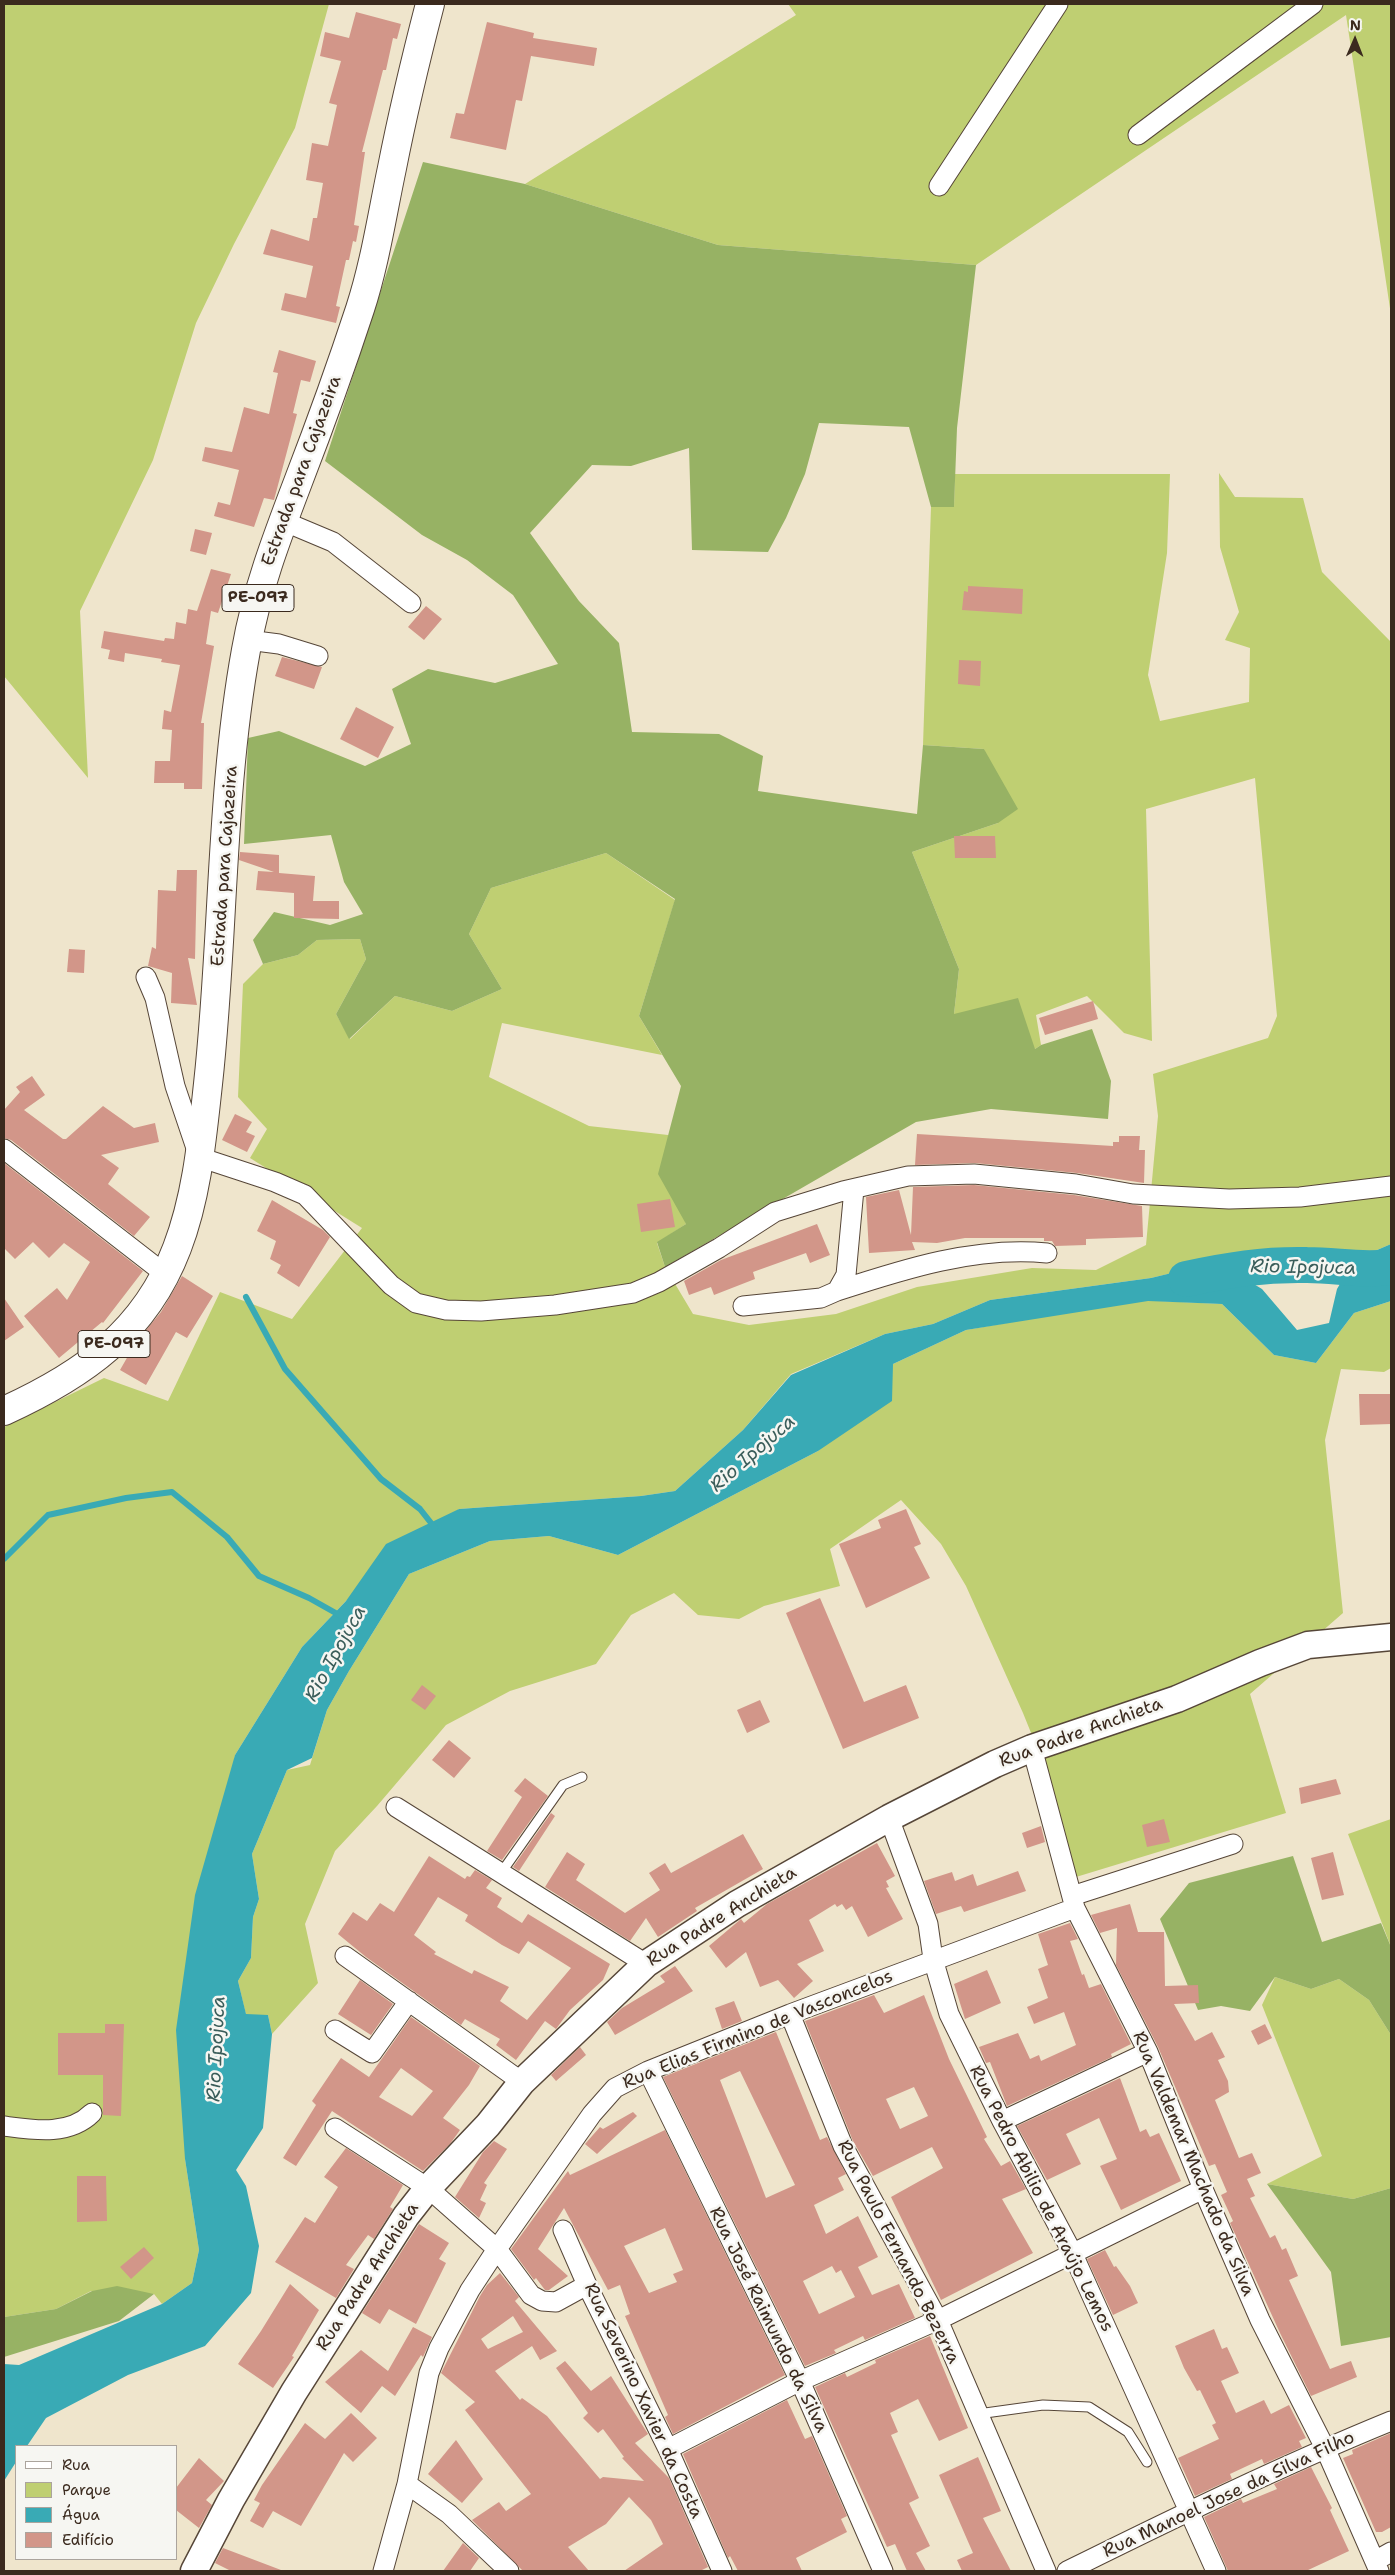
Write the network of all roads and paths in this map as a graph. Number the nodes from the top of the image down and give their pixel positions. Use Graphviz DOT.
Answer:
graph roads {
  1 [pos="430,4"];
  2 [pos="1058,4"];
  3 [pos="1314,4"];
  4 [pos="1138,135"];
  5 [pos="939,186"];
  6 [pos="282,521"];
  7 [pos="411,603"];
  8 [pos="248,640"];
  9 [pos="318,656"];
  10 [pos="146,977"];
  11 [pos="4,1149"];
  12 [pos="200,1157"];
  13 [pos="1391,1186"];
  14 [pos="854,1189"];
  15 [pos="1047,1253"];
  16 [pos="165,1274"];
  17 [pos="837,1292"];
  18 [pos="743,1306"];
  19 [pos="4,1411"];
  20 [pos="1391,1637"];
  21 [pos="1032,1748"];
  22 [pos="582,1777"];
  23 [pos="396,1807"];
  24 [pos="889,1818"];
  25 [pos="1233,1844"];
  26 [pos="501,1873"];
  27 [pos="1073,1902"];
  28 [pos="345,1956"];
  29 [pos="933,1959"];
  30 [pos="646,1964"];
  31 [pos="409,2000"];
  32 [pos="790,2014"];
  33 [pos="336,2030"];
  34 [pos="1148,2052"];
  35 [pos="648,2071"];
  36 [pos="522,2082"];
  37 [pos="92,2113"];
  38 [pos="1002,2121"];
  39 [pos="4,2126"];
  40 [pos="335,2128"];
  41 [pos="428,2188"];
  42 [pos="1203,2189"];
  43 [pos="563,2230"];
  44 [pos="497,2249"];
  45 [pos="1072,2252"];
  46 [pos="587,2285"];
  47 [pos="938,2320"];
  48 [pos="800,2381"];
  49 [pos="978,2414"];
  50 [pos="1391,2420"];
  51 [pos="1324,2448"];
  52 [pos="668,2449"];
  53 [pos="1147,2462"];
  54 [pos="408,2484"];
  55 [pos="1190,2511"];
  56 [pos="1382,2561"];
  57 [pos="194,2571"];
  58 [pos="383,2571"];
  59 [pos="509,2571"];
  60 [pos="722,2571"];
  61 [pos="883,2571"];
  62 [pos="1046,2571"];
  63 [pos="1067,2571"];
  64 [pos="1216,2571"];
  1 -- 6 [label="main road, Estrada para Cajazeira / PE-097"];
  2 -- 5 [label="street"];
  3 -- 4 [label="street"];
  6 -- 7 [label="street"];
  6 -- 8 [label="main road, Estrada para Cajazeira / PE-097"];
  8 -- 9 [label="street"];
  8 -- 12 [label="main road, Estrada para Cajazeira / PE-097"];
  10 -- 12 [label="street"];
  11 -- 16 [label="street"];
  12 -- 14 [label="street"];
  12 -- 16 [label="main road, Estrada para Cajazeira / PE-097"];
  13 -- 14 [label="street"];
  14 -- 17 [label="street"];
  15 -- 17 [label="street"];
  16 -- 19 [label="main road, PE-097"];
  17 -- 18 [label="street"];
  20 -- 21 [label="street, Rua Padre Anchieta"];
  21 -- 24 [label="street, Rua Padre Anchieta"];
  21 -- 27 [label="street, Rua Valdemar Machado da Silva"];
  22 -- 26 [label="lane"];
  23 -- 26 [label="street"];
  24 -- 29 [label="street, Rua Pedro Abilio de Araújo Lemos"];
  24 -- 30 [label="street, Rua Padre Anchieta"];
  25 -- 27 [label="street, Rua Elias Firmino de Vasconcelos"];
  26 -- 30 [label="street"];
  27 -- 29 [label="street, Rua Elias Firmino de Vasconcelos"];
  27 -- 34 [label="street, Rua Valdemar Machado da Silva"];
  28 -- 31 [label="street"];
  29 -- 32 [label="street, Rua Elias Firmino de Vasconcelos"];
  29 -- 38 [label="street, Rua Pedro Abilio de Araújo Lemos"];
  30 -- 36 [label="street, Rua Padre Anchieta"];
  31 -- 33 [label="street"];
  31 -- 36 [label="street"];
  32 -- 35 [label="street, Rua Elias Firmino de Vasconcelos"];
  32 -- 47 [label="street, Rua Paulo Fernando Bezerra"];
  34 -- 38 [label="street"];
  34 -- 42 [label="street, Rua Valdemar Machado da Silva"];
  35 -- 44 [label="street, Rua Elias Firmino de Vasconcelos"];
  35 -- 48 [label="street, Rua José Raimundo da Silva"];
  36 -- 41 [label="street, Rua Padre Anchieta"];
  37 -- 39 [label="street"];
  38 -- 45 [label="street, Rua Pedro Abilio de Araújo Lemos"];
  40 -- 41 [label="street"];
  41 -- 44 [label="street"];
  41 -- 57 [label="street, Rua Padre Anchieta"];
  42 -- 45 [label="street"];
  42 -- 51 [label="street, Rua Valdemar Machado da Silva"];
  43 -- 46 [label="street, Rua Severino Xavier da Costa"];
  44 -- 46 [label="street"];
  44 -- 54 [label="street, Rua Elias Firmino de Vasconcelos"];
  45 -- 47 [label="street"];
  45 -- 55 [label="street, Rua Pedro Abilio de Araújo Lemos"];
  46 -- 52 [label="street, Rua Severino Xavier da Costa"];
  47 -- 48 [label="street"];
  47 -- 49 [label="street, Rua Paulo Fernando Bezerra"];
  48 -- 52 [label="street"];
  48 -- 61 [label="street, Rua José Raimundo da Silva"];
  49 -- 53 [label="lane"];
  49 -- 62 [label="street, Rua Paulo Fernando Bezerra"];
  50 -- 51 [label="street, Rua Manoel Jose da Silva Filho"];
  51 -- 55 [label="street, Rua Manoel Jose da Silva Filho"];
  51 -- 56 [label="street, Rua Valdemar Machado da Silva"];
  52 -- 60 [label="street, Rua Severino Xavier da Costa"];
  54 -- 58 [label="street, Rua Elias Firmino de Vasconcelos"];
  54 -- 59 [label="street"];
  55 -- 63 [label="street, Rua Manoel Jose da Silva Filho"];
  55 -- 64 [label="street, Rua Pedro Abilio de Araújo Lemos"];
}
